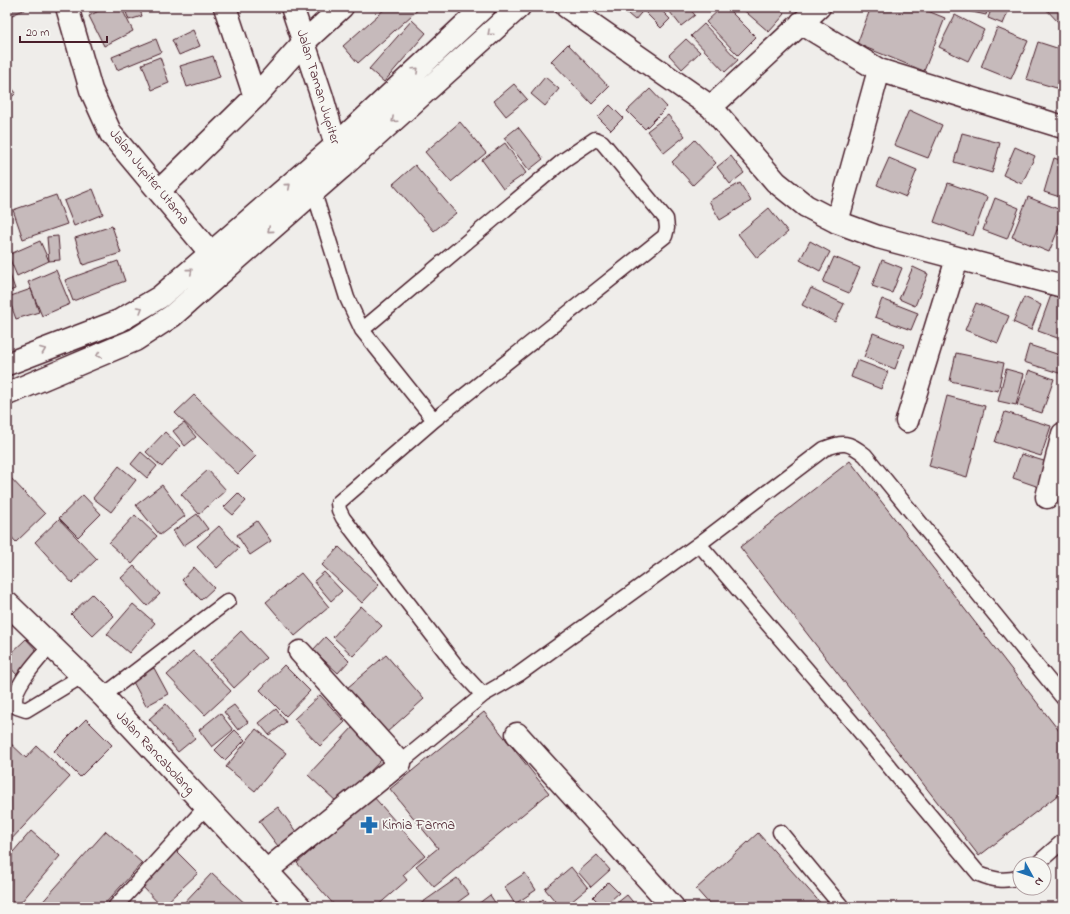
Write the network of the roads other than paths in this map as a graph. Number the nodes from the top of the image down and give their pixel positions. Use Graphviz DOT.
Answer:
graph roads {
  1 [pos="67,7"];
  2 [pos="225,7"];
  3 [pos="292,7"];
  4 [pos="342,7"];
  5 [pos="484,7"];
  6 [pos="519,7"];
  7 [pos="818,7"];
  8 [pos="582,11"];
  9 [pos="801,23"];
  10 [pos="304,42"];
  11 [pos="880,70"];
  12 [pos="255,97"];
  13 [pos="711,107"];
  14 [pos="1063,127"];
  15 [pos="336,145"];
  16 [pos="342,167"];
  17 [pos="307,170"];
  18 [pos="158,191"];
  19 [pos="314,191"];
  20 [pos="837,222"];
  21 [pos="210,253"];
  22 [pos="957,259"];
  23 [pos="224,270"];
  24 [pos="1063,286"];
  25 [pos="362,330"];
  26 [pos="7,364"];
  27 [pos="7,394"];
  28 [pos="434,420"];
  29 [pos="906,420"];
  30 [pos="1063,434"];
  31 [pos="1048,497"];
  32 [pos="699,544"];
  33 [pos="228,602"];
  34 [pos="7,603"];
  35 [pos="51,645"];
  36 [pos="300,652"];
  37 [pos="82,676"];
  38 [pos="483,695"];
  39 [pos="102,696"];
  40 [pos="1063,698"];
  41 [pos="517,734"];
  42 [pos="400,763"];
  43 [pos="206,808"];
  44 [pos="780,832"];
  45 [pos="1063,841"];
  46 [pos="1046,856"];
  47 [pos="266,871"];
  48 [pos="1012,879"];
  49 [pos="115,907"];
  50 [pos="300,907"];
  51 [pos="673,907"];
  52 [pos="842,907"];
  1 -- 18 [label="street, Jalan Jupiter Utama"];
  2 -- 12 [label="street"];
  3 -- 10 [label="street, Jalan Taman Jupiter"];
  4 -- 10 [label="street"];
  15 -- 5 [label="street, one-way"];
  6 -- 16 [label="street, one-way"];
  7 -- 9 [label="street"];
  8 -- 13 [label="street"];
  9 -- 11 [label="street"];
  9 -- 13 [label="street"];
  10 -- 12 [label="street"];
  10 -- 15 [label="street, Jalan Taman Jupiter"];
  11 -- 14 [label="street"];
  11 -- 20 [label="street"];
  12 -- 18 [label="street"];
  13 -- 20 [label="street"];
  15 -- 16 [label="street, Jalan Taman Jupiter"];
  15 -- 17 [label="street"];
  16 -- 19 [label="street"];
  17 -- 19 [label="lane"];
  21 -- 17 [label="street, one-way"];
  18 -- 21 [label="street, Jalan Jupiter Utama"];
  19 -- 23 [label="street, one-way"];
  19 -- 25 [label="lane"];
  20 -- 22 [label="street"];
  21 -- 23 [label="street, Jalan Jupiter Utama"];
  26 -- 21 [label="street, one-way"];
  22 -- 24 [label="street"];
  22 -- 29 [label="street"];
  23 -- 27 [label="street, one-way"];
  25 -- 28 [label="lane"];
  25 -- 28 [label="lane"];
  28 -- 38 [label="lane"];
  30 -- 31 [label="street"];
  32 -- 38 [label="lane"];
  32 -- 40 [label="lane"];
  32 -- 48 [label="lane"];
  33 -- 39 [label="lane"];
  34 -- 35 [label="street, Jalan Rancabolang"];
  35 -- 37 [label="street, Jalan Rancabolang"];
  35 -- 37 [label="lane"];
  36 -- 42 [label="street"];
  37 -- 39 [label="street, Jalan Rancabolang"];
  38 -- 42 [label="lane"];
  39 -- 43 [label="street, Jalan Rancabolang"];
  41 -- 51 [label="street"];
  42 -- 47 [label="street"];
  43 -- 47 [label="street, Jalan Rancabolang"];
  43 -- 49 [label="lane"];
  44 -- 52 [label="lane"];
  45 -- 46 [label="lane"];
  47 -- 50 [label="street, Jalan Rancabolang"];
}
